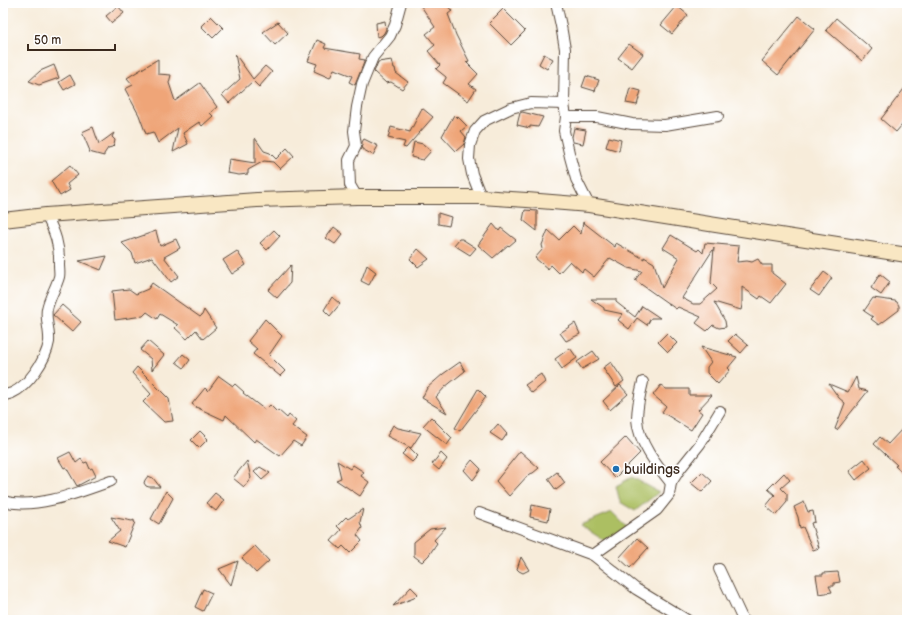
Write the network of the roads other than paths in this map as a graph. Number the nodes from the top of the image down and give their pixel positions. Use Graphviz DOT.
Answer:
graph roads {
  1 [pos="401,3"];
  2 [pos="556,3"];
  3 [pos="564,104"];
  4 [pos="718,116"];
  5 [pos="566,117"];
  6 [pos="357,196"];
  7 [pos="481,197"];
  8 [pos="589,205"];
  9 [pos="46,215"];
  10 [pos="3,220"];
  11 [pos="907,255"];
  12 [pos="643,382"];
  13 [pos="3,396"];
  14 [pos="720,411"];
  15 [pos="112,481"];
  16 [pos="671,483"];
  17 [pos="3,501"];
  18 [pos="479,513"];
  19 [pos="594,555"];
  20 [pos="720,569"];
  21 [pos="687,620"];
  22 [pos="743,620"];
  1 -- 6 [label="street"];
  2 -- 3 [label="street"];
  3 -- 5 [label="street"];
  3 -- 7 [label="street"];
  4 -- 5 [label="street"];
  5 -- 8 [label="street"];
  6 -- 7 [label="main road"];
  6 -- 9 [label="main road"];
  7 -- 8 [label="main road"];
  8 -- 11 [label="main road"];
  9 -- 10 [label="main road"];
  9 -- 13 [label="street"];
  12 -- 16 [label="street"];
  14 -- 16 [label="street"];
  15 -- 17 [label="street"];
  16 -- 19 [label="street"];
  18 -- 19 [label="street"];
  19 -- 21 [label="street"];
  20 -- 22 [label="street"];
}
